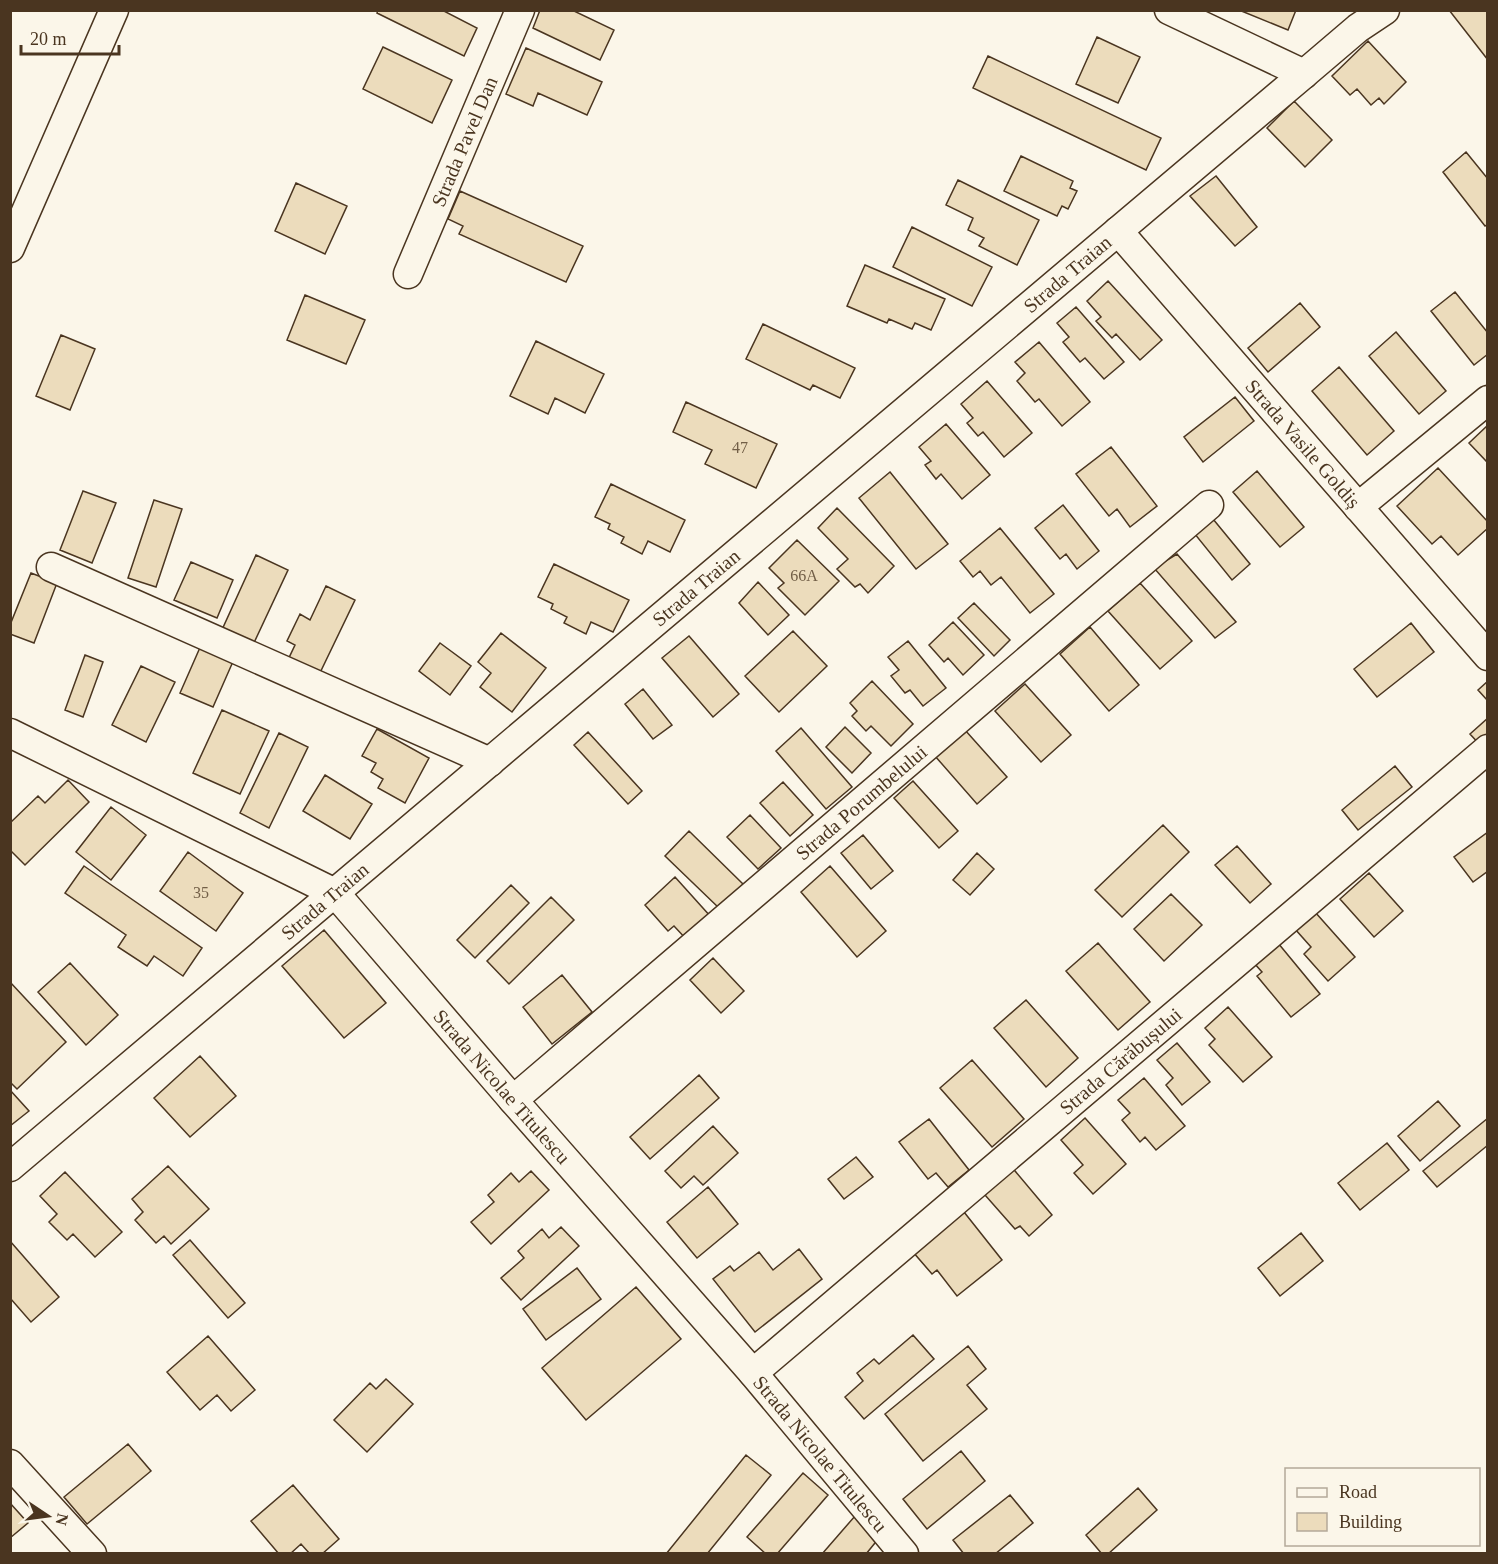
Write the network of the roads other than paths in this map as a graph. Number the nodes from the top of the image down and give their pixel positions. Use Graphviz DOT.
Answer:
graph roads {
  1 [pos="114,10"];
  2 [pos="520,10"];
  3 [pos="1169,10"];
  4 [pos="1385,10"];
  5 [pos="1352,19"];
  6 [pos="1304,74"];
  7 [pos="1118,231"];
  8 [pos="10,248"];
  9 [pos="408,274"];
  10 [pos="1488,400"];
  11 [pos="1209,505"];
  12 [pos="1358,507"];
  13 [pos="51,567"];
  14 [pos="1488,656"];
  15 [pos="10,733"];
  16 [pos="1488,749"];
  17 [pos="490,762"];
  18 [pos="335,893"];
  19 [pos="513,1100"];
  20 [pos="10,1167"];
  21 [pos="753,1373"];
  22 [pos="10,1464"];
  23 [pos="92,1554"];
  24 [pos="904,1554"];
  1 -- 8 [label="street"];
  2 -- 9 [label="street, Strada Pavel Dan"];
  3 -- 6 [label="street"];
  4 -- 5 [label="street, Strada Traian"];
  5 -- 6 [label="street, Strada Traian"];
  6 -- 7 [label="street, Strada Traian"];
  7 -- 12 [label="street, Strada Vasile Goldiș"];
  7 -- 17 [label="street, Strada Traian"];
  10 -- 12 [label="street"];
  11 -- 19 [label="street, Strada Porumbelului"];
  12 -- 14 [label="street, Strada Vasile Goldiș"];
  13 -- 17 [label="street"];
  15 -- 18 [label="street, Strada Nicolae Titulescu"];
  16 -- 21 [label="street, Strada Cărăbușului"];
  17 -- 18 [label="street, Strada Traian"];
  18 -- 19 [label="street, Strada Nicolae Titulescu"];
  18 -- 20 [label="street, Strada Traian"];
  19 -- 21 [label="street, Strada Nicolae Titulescu"];
  21 -- 24 [label="street, Strada Nicolae Titulescu"];
  22 -- 23 [label="street"];
}
